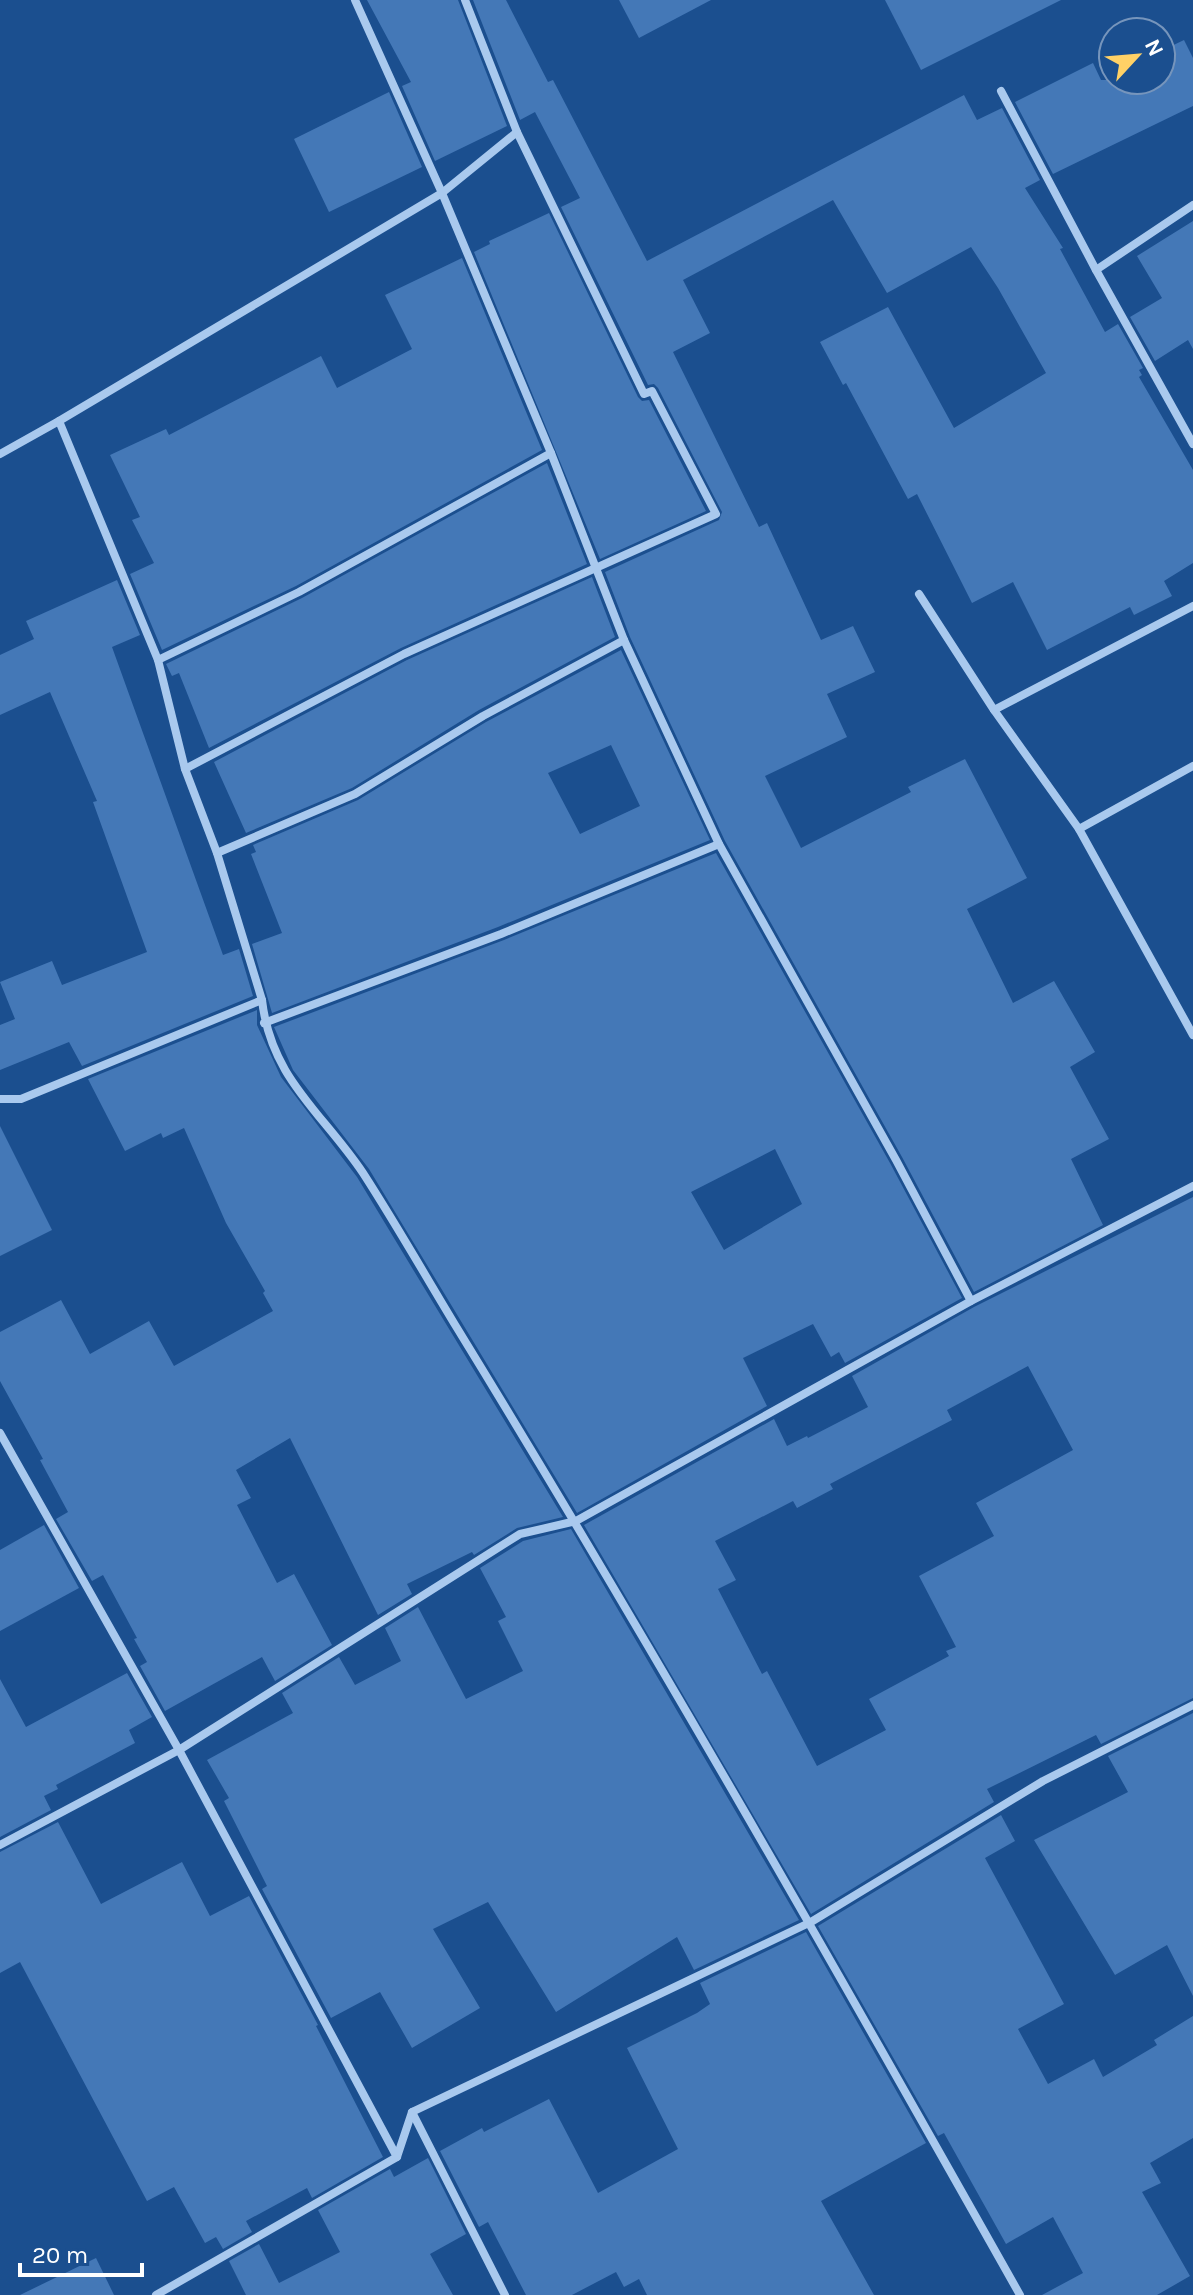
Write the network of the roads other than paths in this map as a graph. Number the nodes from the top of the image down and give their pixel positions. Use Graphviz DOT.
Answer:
graph roads {
  1 [pos="355,0"];
  2 [pos="465,0"];
  3 [pos="1001,91"];
  4 [pos="517,132"];
  5 [pos="442,193"];
  6 [pos="1193,205"];
  7 [pos="1096,270"];
  8 [pos="59,421"];
  9 [pos="1193,444"];
  10 [pos="551,453"];
  11 [pos="0,454"];
  12 [pos="596,567"];
  13 [pos="919,594"];
  14 [pos="1193,606"];
  15 [pos="624,640"];
  16 [pos="158,660"];
  17 [pos="994,710"];
  18 [pos="1193,766"];
  19 [pos="185,769"];
  20 [pos="1079,829"];
  21 [pos="719,844"];
  22 [pos="217,853"];
  23 [pos="262,1000"];
  24 [pos="264,1023"];
  25 [pos="1193,1035"];
  26 [pos="0,1099"];
  27 [pos="1193,1186"];
  28 [pos="971,1301"];
  29 [pos="0,1433"];
  30 [pos="576,1521"];
  31 [pos="1193,1705"];
  32 [pos="179,1750"];
  33 [pos="0,1845"];
  34 [pos="811,1922"];
  35 [pos="412,2112"];
  36 [pos="397,2157"];
  37 [pos="156,2295"];
  38 [pos="505,2295"];
  39 [pos="1020,2295"];
  1 -- 5 [label="street"];
  2 -- 4 [label="street"];
  3 -- 7 [label="street"];
  4 -- 5 [label="street"];
  4 -- 12 [label="street"];
  5 -- 8 [label="street"];
  5 -- 10 [label="street"];
  6 -- 7 [label="street"];
  7 -- 9 [label="street"];
  8 -- 11 [label="street"];
  8 -- 16 [label="street"];
  10 -- 12 [label="street"];
  10 -- 16 [label="street"];
  12 -- 15 [label="street"];
  12 -- 19 [label="street"];
  13 -- 17 [label="street"];
  14 -- 17 [label="street"];
  15 -- 21 [label="street"];
  15 -- 22 [label="street"];
  16 -- 19 [label="street"];
  17 -- 20 [label="street"];
  18 -- 20 [label="street"];
  19 -- 22 [label="street"];
  20 -- 25 [label="street"];
  21 -- 24 [label="street"];
  21 -- 28 [label="street"];
  22 -- 23 [label="street"];
  23 -- 24 [label="street"];
  23 -- 26 [label="street"];
  24 -- 30 [label="street"];
  27 -- 28 [label="street"];
  28 -- 30 [label="street"];
  29 -- 32 [label="street"];
  30 -- 32 [label="street"];
  30 -- 34 [label="street"];
  31 -- 34 [label="street"];
  32 -- 33 [label="street"];
  32 -- 36 [label="street"];
  34 -- 35 [label="street"];
  34 -- 39 [label="street"];
  35 -- 36 [label="street"];
  35 -- 38 [label="street"];
  36 -- 37 [label="street"];
}
